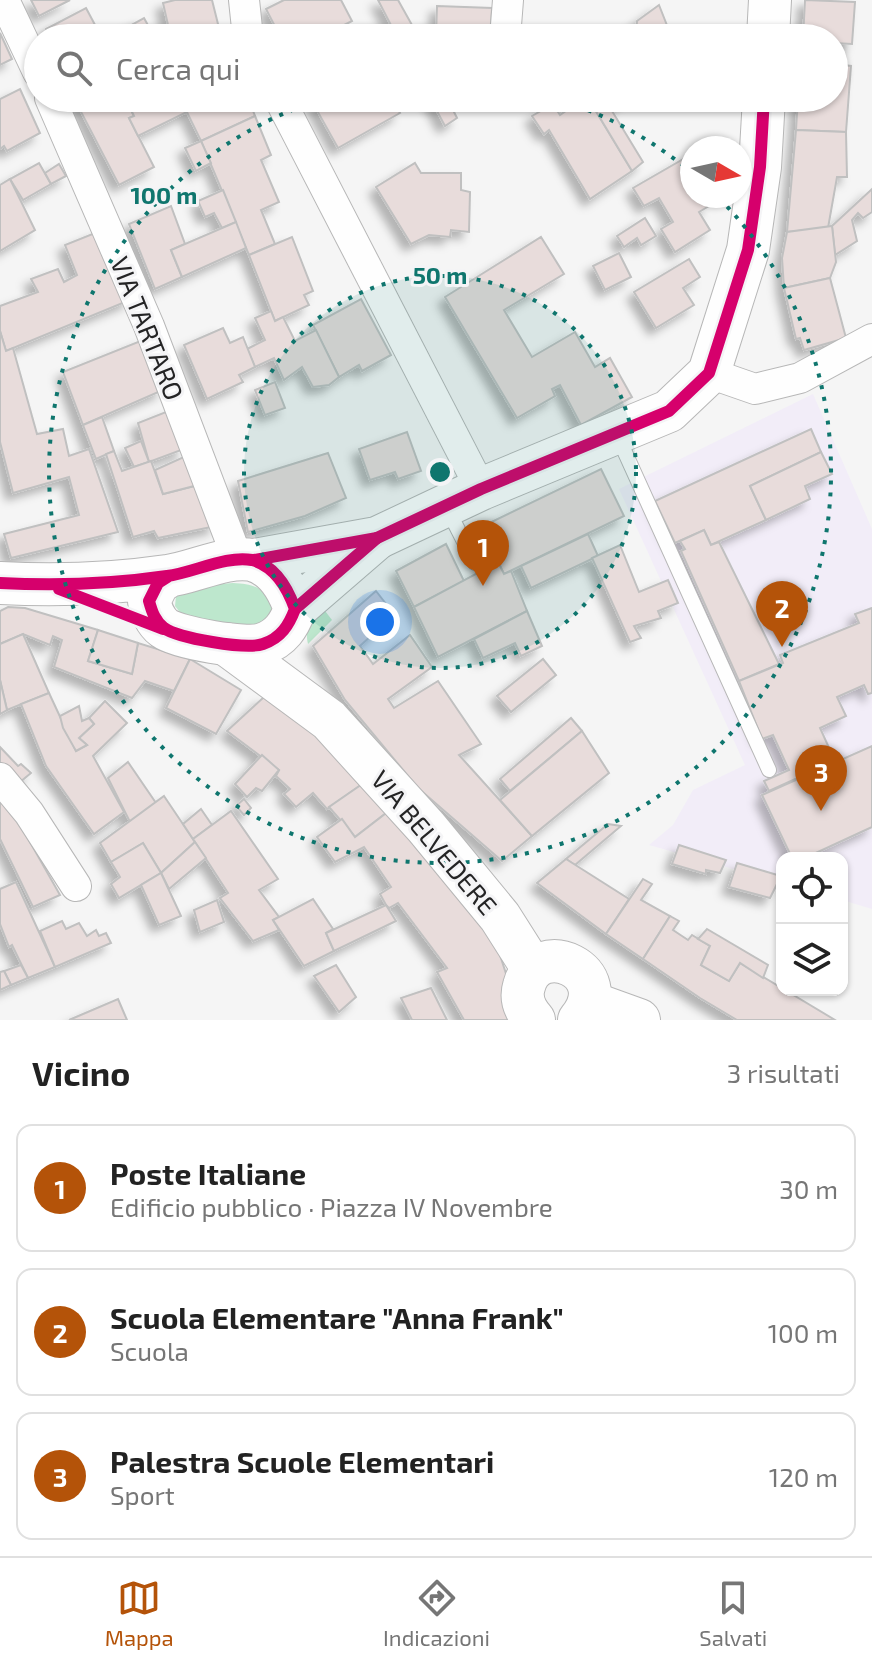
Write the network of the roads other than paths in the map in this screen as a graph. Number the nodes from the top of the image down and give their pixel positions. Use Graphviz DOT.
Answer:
graph roads {
  1 [pos="4,0"];
  2 [pos="244,0"];
  3 [pos="508,0"];
  4 [pos="770,0"];
  5 [pos="247,24"];
  6 [pos="506,24"];
  7 [pos="769,24"];
  8 [pos="24,42"];
  9 [pos="56,112"];
  10 [pos="285,112"];
  11 [pos="763,112"];
  12 [pos="872,339"];
  13 [pos="709,373"];
  14 [pos="616,433"];
  15 [pos="464,497"];
  16 [pos="377,538"];
  17 [pos="246,560"];
  18 [pos="475,563"];
  19 [pos="169,576"];
  20 [pos="0,583"];
  21 [pos="51,586"];
  22 [pos="292,618"];
  23 [pos="167,630"];
  24 [pos="226,644"];
  25 [pos="329,720"];
  26 [pos="769,770"];
  27 [pos="0,778"];
  28 [pos="76,886"];
  29 [pos="533,969"];
  30 [pos="584,1011"];
  31 [pos="534,1020"];
  32 [pos="639,1020"];
  1 -- 8 [label="street"];
  2 -- 5 [label="street"];
  3 -- 6 [label="street"];
  4 -- 7 [label="street"];
  9 -- 17 [label="street, VIA TARTARO"];
  10 -- 15 [label="street"];
  11 -- 13 [label="street"];
  12 -- 13 [label="street"];
  13 -- 14 [label="street"];
  14 -- 15 [label="street"];
  14 -- 26 [label="lane"];
  15 -- 16 [label="street"];
  15 -- 18 [label="lane"];
  16 -- 17 [label="street"];
  16 -- 22 [label="street"];
  17 -- 19 [label="street"];
  17 -- 22 [label="street, VIA BELVEDERE"];
  19 -- 21 [label="street"];
  19 -- 23 [label="street"];
  20 -- 21 [label="street"];
  21 -- 23 [label="street"];
  22 -- 24 [label="street"];
  22 -- 25 [label="street, VIA BELVEDERE"];
  23 -- 24 [label="street"];
  24 -- 25 [label="street, VIA BELVEDERE"];
  25 -- 29 [label="street, VIA BELVEDERE"];
  27 -- 28 [label="street"];
  29 -- 30 [label="street"];
  29 -- 31 [label="street"];
  30 -- 32 [label="street"];
}
